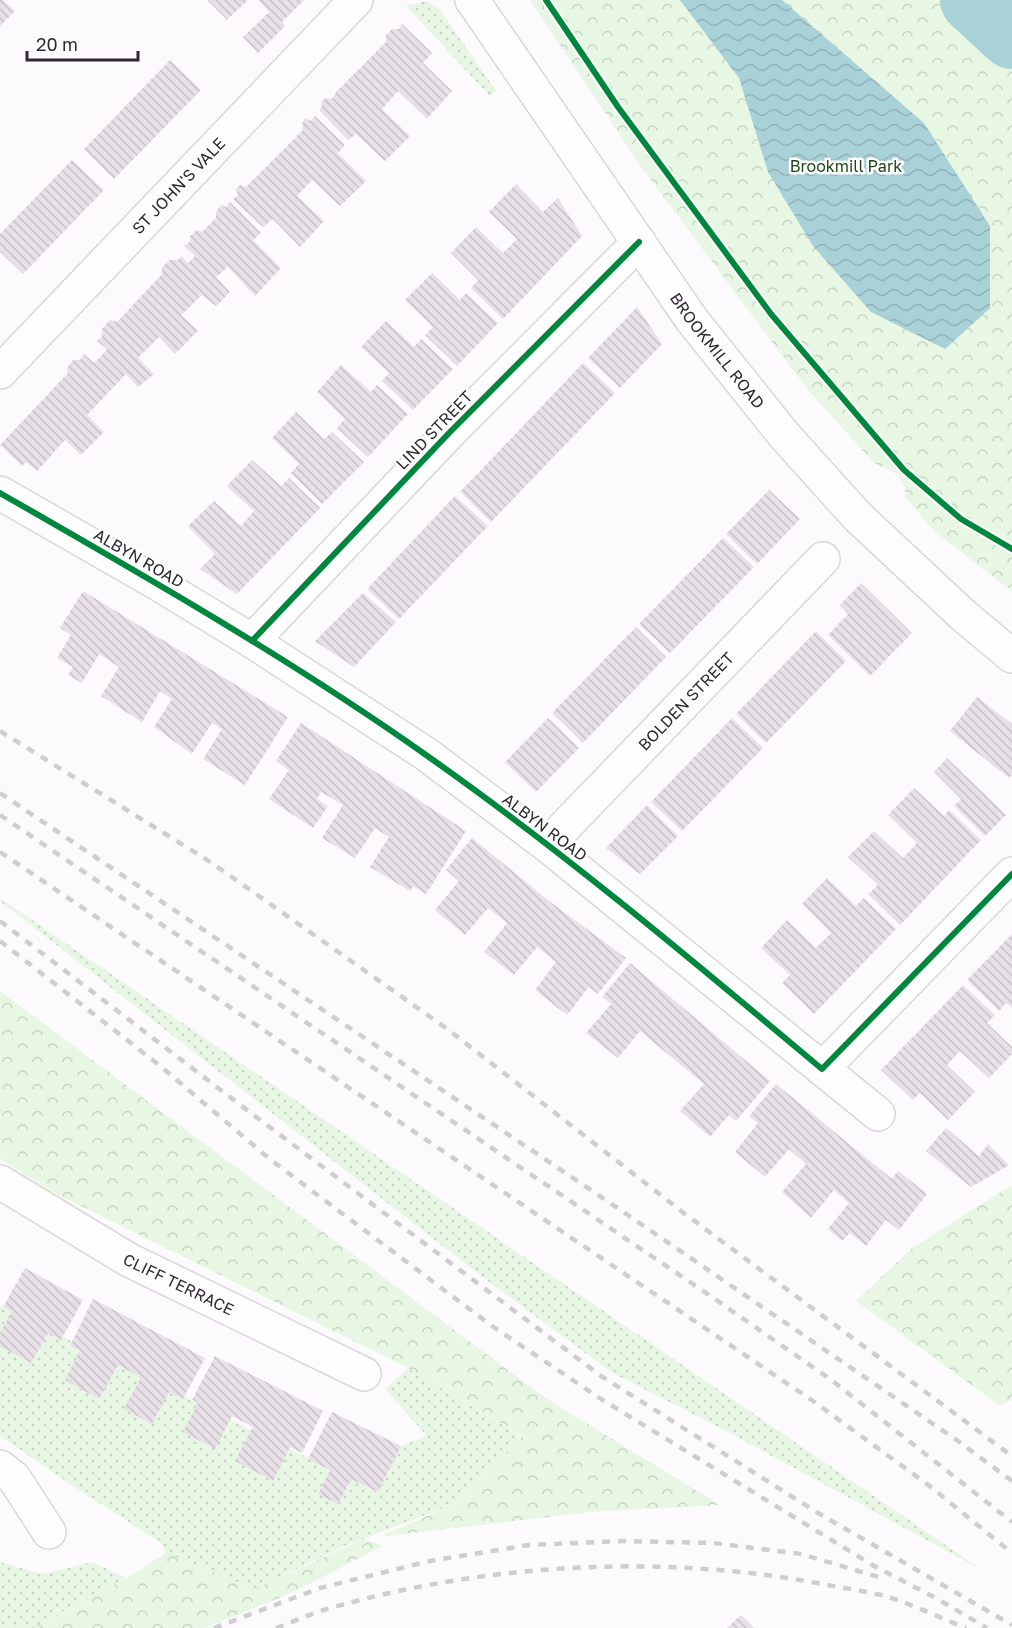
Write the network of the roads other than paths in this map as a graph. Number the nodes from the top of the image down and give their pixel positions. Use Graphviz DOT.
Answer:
graph roads {
  1 [pos="356,0"];
  2 [pos="472,0"];
  3 [pos="639,242"];
  4 [pos="0,372"];
  5 [pos="0,493"];
  6 [pos="824,559"];
  7 [pos="252,641"];
  8 [pos="1012,656"];
  9 [pos="547,845"];
  10 [pos="1012,874"];
  11 [pos="822,1069"];
  12 [pos="878,1114"];
  13 [pos="0,1182"];
  14 [pos="364,1374"];
  15 [pos="0,1467"];
  16 [pos="49,1532"];
  1 -- 4 [label="street, ST JOHN'S VALE"];
  2 -- 3 [label="street, BROOKMILL ROAD"];
  3 -- 7 [label="street, LIND STREET"];
  3 -- 8 [label="street, BROOKMILL ROAD"];
  5 -- 7 [label="street, ALBYN ROAD"];
  6 -- 9 [label="street, BOLDEN STREET"];
  7 -- 9 [label="street, ALBYN ROAD"];
  9 -- 11 [label="street, ALBYN ROAD"];
  10 -- 11 [label="street"];
  11 -- 12 [label="street, ALBYN ROAD"];
  13 -- 14 [label="street, CLIFF TERRACE"];
  15 -- 16 [label="street"];
}
